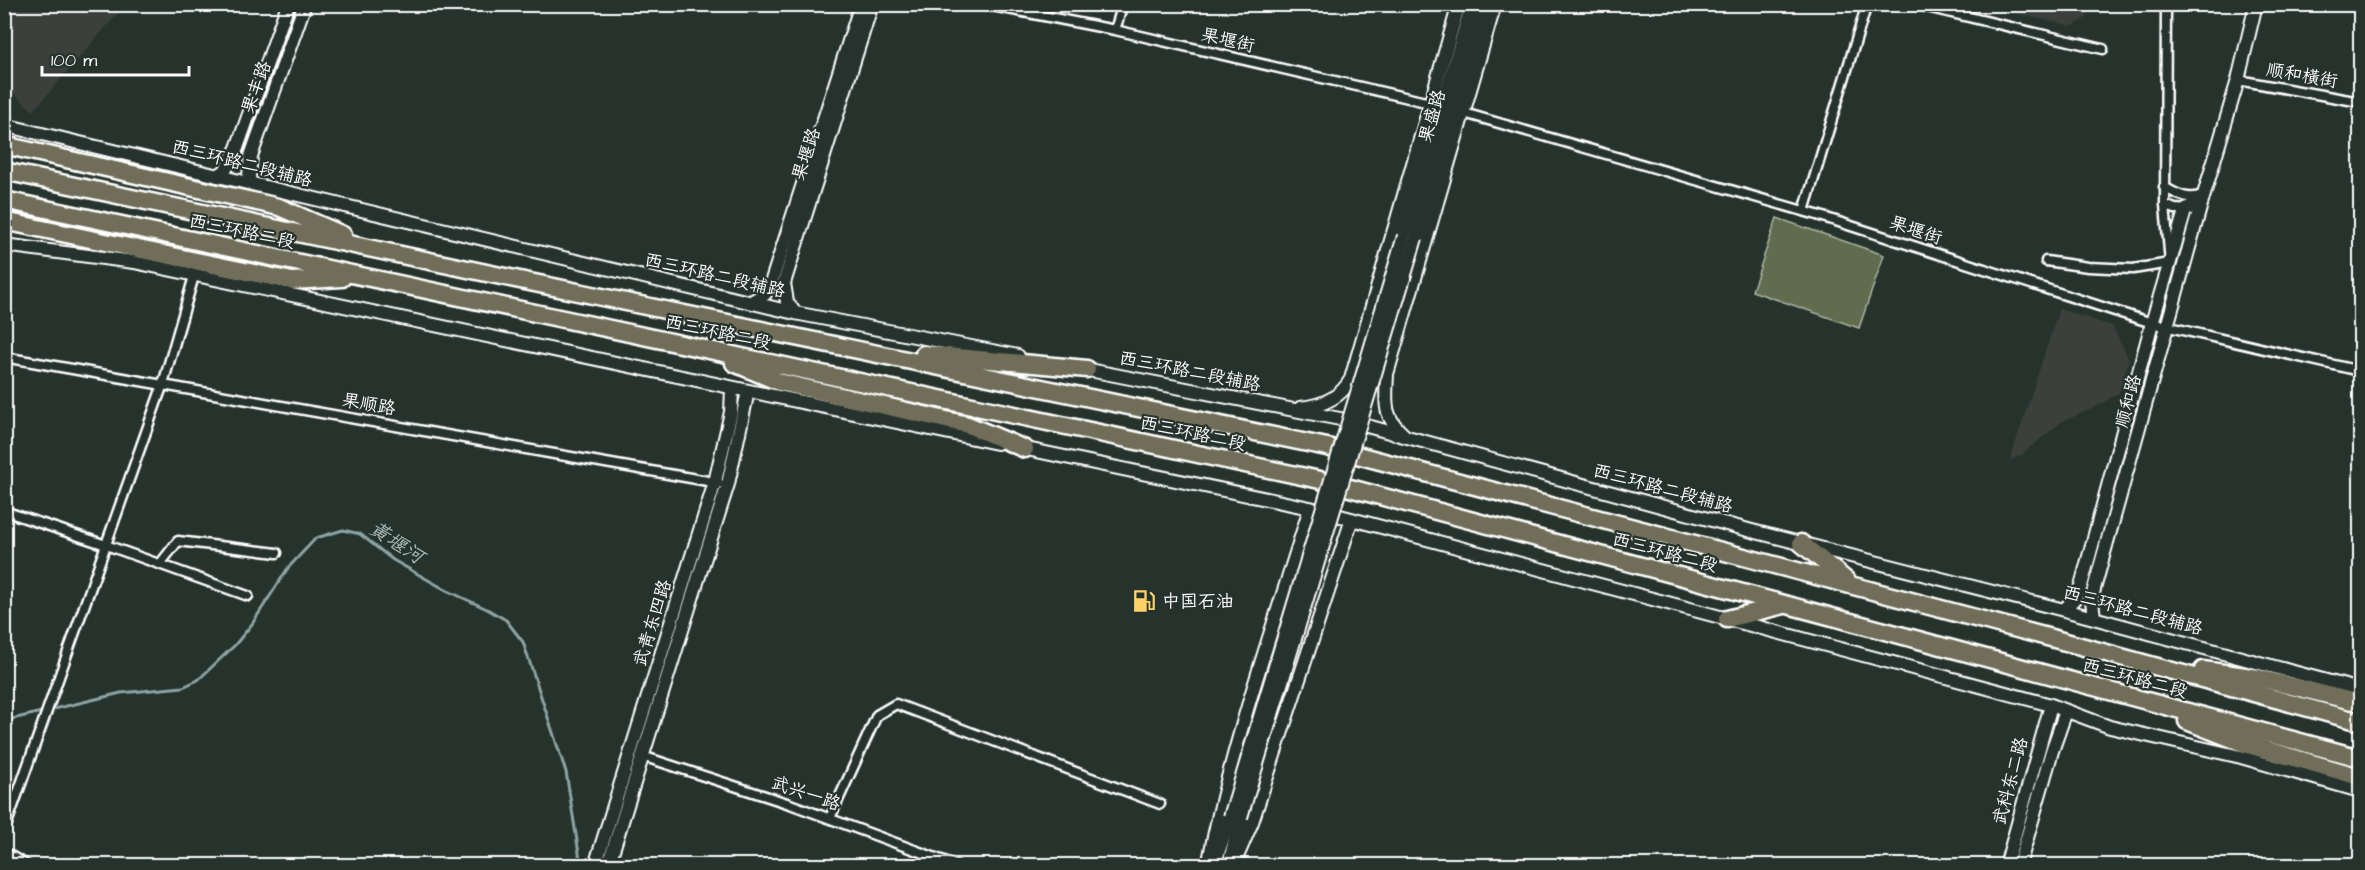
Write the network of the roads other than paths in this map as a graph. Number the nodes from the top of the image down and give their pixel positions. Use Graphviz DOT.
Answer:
graph roads {
  1 [pos="288,4"];
  2 [pos="305,4"];
  3 [pos="861,4"];
  4 [pos="872,4"];
  5 [pos="982,4"];
  6 [pos="1123,4"];
  7 [pos="1459,4"];
  8 [pos="1471,4"];
  9 [pos="1483,4"];
  10 [pos="1495,4"];
  11 [pos="1867,4"];
  12 [pos="1914,4"];
  13 [pos="2166,4"];
  14 [pos="2256,4"];
  15 [pos="1115,30"];
  16 [pos="2103,49"];
  17 [pos="1444,57"];
  18 [pos="1476,71"];
  19 [pos="2238,80"];
  20 [pos="2361,102"];
  21 [pos="1431,104"];
  22 [pos="1464,113"];
  23 [pos="4,125"];
  24 [pos="4,146"];
  25 [pos="4,171"];
  26 [pos="218,176"];
  27 [pos="250,183"];
  28 [pos="2164,187"];
  29 [pos="2205,194"];
  30 [pos="4,200"];
  31 [pos="2164,205"];
  32 [pos="2200,208"];
  33 [pos="1803,211"];
  34 [pos="2185,211"];
  35 [pos="4,221"];
  36 [pos="1410,237"];
  37 [pos="4,245"];
  38 [pos="374,249"];
  39 [pos="2046,261"];
  40 [pos="2170,263"];
  41 [pos="194,276"];
  42 [pos="363,277"];
  43 [pos="751,302"];
  44 [pos="795,313"];
  45 [pos="2152,323"];
  46 [pos="2167,327"];
  47 [pos="842,347"];
  48 [pos="700,348"];
  49 [pos="4,357"];
  50 [pos="1087,369"];
  51 [pos="2361,371"];
  52 [pos="163,384"];
  53 [pos="732,388"];
  54 [pos="748,391"];
  55 [pos="1291,409"];
  56 [pos="1405,436"];
  57 [pos="1025,449"];
  58 [pos="722,483"];
  59 [pos="1310,508"];
  60 [pos="4,511"];
  61 [pos="1352,519"];
  62 [pos="1801,543"];
  63 [pos="106,545"];
  64 [pos="277,553"];
  65 [pos="160,564"];
  66 [pos="1853,586"];
  67 [pos="248,596"];
  68 [pos="1785,604"];
  69 [pos="2064,610"];
  70 [pos="2094,618"];
  71 [pos="1726,619"];
  72 [pos="2127,659"];
  73 [pos="2361,690"];
  74 [pos="2117,693"];
  75 [pos="2361,702"];
  76 [pos="2051,705"];
  77 [pos="2066,711"];
  78 [pos="2361,722"];
  79 [pos="642,756"];
  80 [pos="2361,758"];
  81 [pos="2361,777"];
  82 [pos="2361,790"];
  83 [pos="1160,804"];
  84 [pos="1235,817"];
  85 [pos="830,818"];
  86 [pos="4,832"];
  87 [pos="4,852"];
  88 [pos="945,863"];
  89 [pos="28,866"];
  90 [pos="595,866"];
  91 [pos="608,866"];
  92 [pos="958,866"];
  93 [pos="1208,866"];
  94 [pos="1213,866"];
  95 [pos="1228,866"];
  96 [pos="1233,866"];
  97 [pos="2006,866"];
  98 [pos="2019,866"];
  1 -- 26 [label="main road, 果丰路"];
  2 -- 27 [label="main road, 果丰路"];
  3 -- 43 [label="main road, 果堰路"];
  4 -- 44 [label="main road, 果堰路"];
  5 -- 15 [label="street, 果堰街"];
  6 -- 15 [label="street"];
  7 -- 17 [label="main road"];
  8 -- 17 [label="main road"];
  8 -- 36 [label="main road"];
  9 -- 18 [label="main road"];
  9 -- 36 [label="main road, 果盛路"];
  10 -- 18 [label="main road"];
  11 -- 33 [label="street"];
  12 -- 16 [label="street"];
  13 -- 28 [label="street, 顺和路"];
  14 -- 19 [label="main road, 顺和路"];
  15 -- 21 [label="street, 果堰街"];
  17 -- 21 [label="main road"];
  18 -- 22 [label="main road"];
  19 -- 20 [label="street, 顺和横街"];
  19 -- 29 [label="main road, 顺和路"];
  21 -- 55 [label="main road"];
  22 -- 33 [label="street, 果堰街"];
  22 -- 56 [label="main road"];
  23 -- 26 [label="main road, 西三环路二段辅路"];
  24 -- 38 [label="highway"];
  25 -- 38 [label="highway, 西三环路二段"];
  26 -- 27 [label="main road, 西三环路二段辅路"];
  27 -- 43 [label="main road, 西三环路二段辅路"];
  28 -- 29 [label="street"];
  28 -- 31 [label="street, 顺和路"];
  29 -- 32 [label="main road, 顺和路"];
  29 -- 34 [label="main road"];
  30 -- 42 [label="highway, 西三环路二段"];
  31 -- 34 [label="street"];
  31 -- 40 [label="street, 顺和路"];
  32 -- 34 [label="street"];
  32 -- 46 [label="main road, 顺和路"];
  33 -- 45 [label="street, 果堰街"];
  34 -- 40 [label="main road, 顺和路"];
  35 -- 42 [label="highway"];
  36 -- 84 [label="main road, bridge"];
  37 -- 41 [label="main road"];
  38 -- 47 [label="highway, 西三环路二段"];
  39 -- 40 [label="street"];
  40 -- 45 [label="main road, 顺和路"];
  41 -- 52 [label="street"];
  41 -- 53 [label="main road"];
  42 -- 48 [label="highway, 西三环路二段"];
  43 -- 44 [label="main road, 西三环路二段辅路"];
  44 -- 50 [label="main road, 西三环路二段辅路"];
  45 -- 46 [label="street, 果堰街"];
  45 -- 69 [label="main road, 顺和路"];
  46 -- 51 [label="street, 果堰街"];
  46 -- 70 [label="main road, 顺和路"];
  47 -- 50 [label="highway"];
  47 -- 66 [label="highway, 西三环路二段"];
  48 -- 57 [label="highway"];
  48 -- 68 [label="highway, 西三环路二段"];
  49 -- 52 [label="street, 果顺路"];
  50 -- 55 [label="main road, 西三环路二段辅路"];
  52 -- 58 [label="street, 果顺路"];
  52 -- 63 [label="street"];
  53 -- 54 [label="main road"];
  53 -- 58 [label="main road, 武青东四路"];
  54 -- 57 [label="main road"];
  54 -- 58 [label="main road, 武青东四路"];
  55 -- 56 [label="main road, 西三环路二段辅路"];
  56 -- 62 [label="main road, 西三环路二段辅路"];
  57 -- 59 [label="main road"];
  58 -- 79 [label="main road, 武青东四路"];
  58 -- 90 [label="main road, 武青东四路"];
  59 -- 61 [label="main road"];
  59 -- 93 [label="main road"];
  60 -- 63 [label="street"];
  61 -- 71 [label="main road"];
  61 -- 96 [label="main road"];
  62 -- 66 [label="highway"];
  62 -- 69 [label="main road, 西三环路二段辅路"];
  63 -- 65 [label="street"];
  63 -- 86 [label="street"];
  64 -- 65 [label="street"];
  65 -- 67 [label="street"];
  66 -- 72 [label="highway, 西三环路二段"];
  68 -- 71 [label="highway"];
  68 -- 74 [label="highway, 西三环路二段"];
  69 -- 70 [label="main road, 西三环路二段辅路"];
  70 -- 73 [label="main road, 西三环路二段辅路"];
  71 -- 76 [label="main road"];
  72 -- 75 [label="highway"];
  72 -- 78 [label="highway, 西三环路二段"];
  74 -- 80 [label="highway, 西三环路二段"];
  74 -- 81 [label="highway"];
  76 -- 77 [label="main road"];
  76 -- 97 [label="main road, 武科东二路"];
  77 -- 82 [label="main road"];
  77 -- 98 [label="main road, 武科东二路"];
  79 -- 85 [label="street, 武兴一路"];
  79 -- 91 [label="main road, 武青东四路"];
  83 -- 85 [label="street"];
  84 -- 94 [label="main road"];
  84 -- 95 [label="main road"];
  85 -- 88 [label="street, 武兴一路"];
  87 -- 89 [label="street"];
  88 -- 92 [label="street, 武兴一路"];
}
